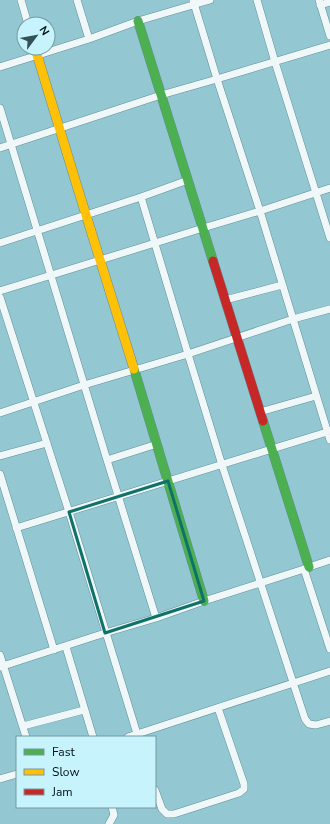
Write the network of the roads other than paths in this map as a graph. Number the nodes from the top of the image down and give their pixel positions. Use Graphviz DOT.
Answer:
graph roads {
  1 [pos="21,0"];
  2 [pos="77,0"];
  3 [pos="210,0"];
  4 [pos="258,0"];
  5 [pos="194,2"];
  6 [pos="320,2"];
  7 [pos="330,2"];
  8 [pos="26,16"];
  9 [pos="138,21"];
  10 [pos="330,36"];
  11 [pos="89,38"];
  12 [pos="330,45"];
  13 [pos="56,46"];
  14 [pos="25,56"];
  15 [pos="37,56"];
  16 [pos="275,62"];
  17 [pos="0,67"];
  18 [pos="217,79"];
  19 [pos="161,94"];
  20 [pos="0,108"];
  21 [pos="59,128"];
  22 [pos="11,144"];
  23 [pos="0,148"];
  24 [pos="188,180"];
  25 [pos="330,188"];
  26 [pos="316,192"];
  27 [pos="141,197"];
  28 [pos="260,211"];
  29 [pos="86,215"];
  30 [pos="203,228"];
  31 [pos="37,231"];
  32 [pos="330,238"];
  33 [pos="0,243"];
  34 [pos="155,243"];
  35 [pos="100,260"];
  36 [pos="51,276"];
  37 [pos="282,285"];
  38 [pos="0,291"];
  39 [pos="0,297"];
  40 [pos="225,300"];
  41 [pos="330,309"];
  42 [pos="292,320"];
  43 [pos="236,337"];
  44 [pos="188,354"];
  45 [pos="134,370"];
  46 [pos="84,385"];
  47 [pos="316,396"];
  48 [pos="34,402"];
  49 [pos="260,412"];
  50 [pos="0,413"];
  51 [pos="329,432"];
  52 [pos="330,440"];
  53 [pos="47,443"];
  54 [pos="157,444"];
  55 [pos="272,449"];
  56 [pos="0,456"];
  57 [pos="107,460"];
  58 [pos="222,465"];
  59 [pos="0,474"];
  60 [pos="168,481"];
  61 [pos="118,496"];
  62 [pos="69,512"];
  63 [pos="16,528"];
  64 [pos="330,560"];
  65 [pos="306,568"];
  66 [pos="261,583"];
  67 [pos="204,601"];
  68 [pos="156,618"];
  69 [pos="106,633"];
  70 [pos="66,647"];
  71 [pos="330,649"];
  72 [pos="54,650"];
  73 [pos="0,655"];
  74 [pos="2,667"];
  75 [pos="330,670"];
  76 [pos="293,682"];
  77 [pos="218,708"];
  78 [pos="84,710"];
  79 [pos="330,721"];
  80 [pos="23,726"];
  81 [pos="26,736"];
  82 [pos="93,736"];
  83 [pos="137,736"];
  84 [pos="16,774"];
  85 [pos="0,779"];
  86 [pos="156,793"];
  87 [pos="112,808"];
  88 [pos="110,824"];
  1 -- 8 [label="street"];
  2 -- 11 [label="street"];
  3 -- 5 [label="street"];
  4 -- 16 [label="street"];
  5 -- 9 [label="street"];
  5 -- 18 [label="street"];
  6 -- 7 [label="street"];
  6 -- 10 [label="street"];
  9 -- 11 [label="street"];
  9 -- 19 [label="street"];
  11 -- 13 [label="street"];
  12 -- 16 [label="street"];
  14 -- 17 [label="street"];
  15 -- 21 [label="street"];
  16 -- 18 [label="street"];
  16 -- 26 [label="street"];
  18 -- 19 [label="street"];
  18 -- 28 [label="street"];
  19 -- 21 [label="street"];
  19 -- 24 [label="street"];
  20 -- 22 [label="street"];
  21 -- 22 [label="street"];
  21 -- 29 [label="street"];
  22 -- 23 [label="street"];
  22 -- 31 [label="street"];
  24 -- 27 [label="street"];
  24 -- 30 [label="street"];
  25 -- 26 [label="street"];
  26 -- 28 [label="street"];
  26 -- 32 [label="street"];
  27 -- 29 [label="street"];
  27 -- 34 [label="street"];
  28 -- 30 [label="street"];
  28 -- 37 [label="street"];
  29 -- 31 [label="street"];
  29 -- 35 [label="street"];
  30 -- 34 [label="street"];
  30 -- 40 [label="street"];
  31 -- 33 [label="street"];
  31 -- 36 [label="street"];
  34 -- 35 [label="street"];
  34 -- 44 [label="street"];
  35 -- 36 [label="street"];
  35 -- 45 [label="street"];
  36 -- 38 [label="street"];
  36 -- 46 [label="street"];
  37 -- 40 [label="street"];
  37 -- 42 [label="street"];
  39 -- 48 [label="street"];
  40 -- 43 [label="street"];
  41 -- 42 [label="street"];
  42 -- 43 [label="street"];
  42 -- 47 [label="street"];
  43 -- 44 [label="street"];
  43 -- 49 [label="street"];
  44 -- 45 [label="street"];
  44 -- 58 [label="street"];
  45 -- 46 [label="street"];
  45 -- 54 [label="street"];
  46 -- 48 [label="street"];
  46 -- 57 [label="street"];
  47 -- 49 [label="street"];
  47 -- 51 [label="street"];
  48 -- 50 [label="street"];
  48 -- 53 [label="street"];
  49 -- 55 [label="street"];
  51 -- 52 [label="street"];
  51 -- 55 [label="street"];
  53 -- 56 [label="street"];
  53 -- 62 [label="street"];
  54 -- 57 [label="street"];
  54 -- 60 [label="street"];
  55 -- 58 [label="street"];
  55 -- 65 [label="street"];
  57 -- 61 [label="street"];
  58 -- 60 [label="street"];
  58 -- 66 [label="street"];
  59 -- 63 [label="street"];
  60 -- 61 [label="street"];
  60 -- 67 [label="street"];
  61 -- 62 [label="street"];
  61 -- 68 [label="street"];
  62 -- 63 [label="street"];
  62 -- 69 [label="street"];
  63 -- 72 [label="street"];
  64 -- 65 [label="street"];
  65 -- 66 [label="street"];
  65 -- 71 [label="street"];
  66 -- 67 [label="street"];
  66 -- 76 [label="street"];
  67 -- 68 [label="street"];
  68 -- 69 [label="street"];
  69 -- 70 [label="street"];
  69 -- 83 [label="street"];
  70 -- 72 [label="street"];
  70 -- 78 [label="street"];
  72 -- 74 [label="street"];
  73 -- 74 [label="street"];
  74 -- 80 [label="street"];
  75 -- 76 [label="street"];
  76 -- 77 [label="street"];
  76 -- 79 [label="street"];
  77 -- 83 [label="street"];
  77 -- 86 [label="street"];
  78 -- 80 [label="street"];
  78 -- 82 [label="street"];
  80 -- 81 [label="street"];
  84 -- 85 [label="street"];
  87 -- 88 [label="street"];
}
